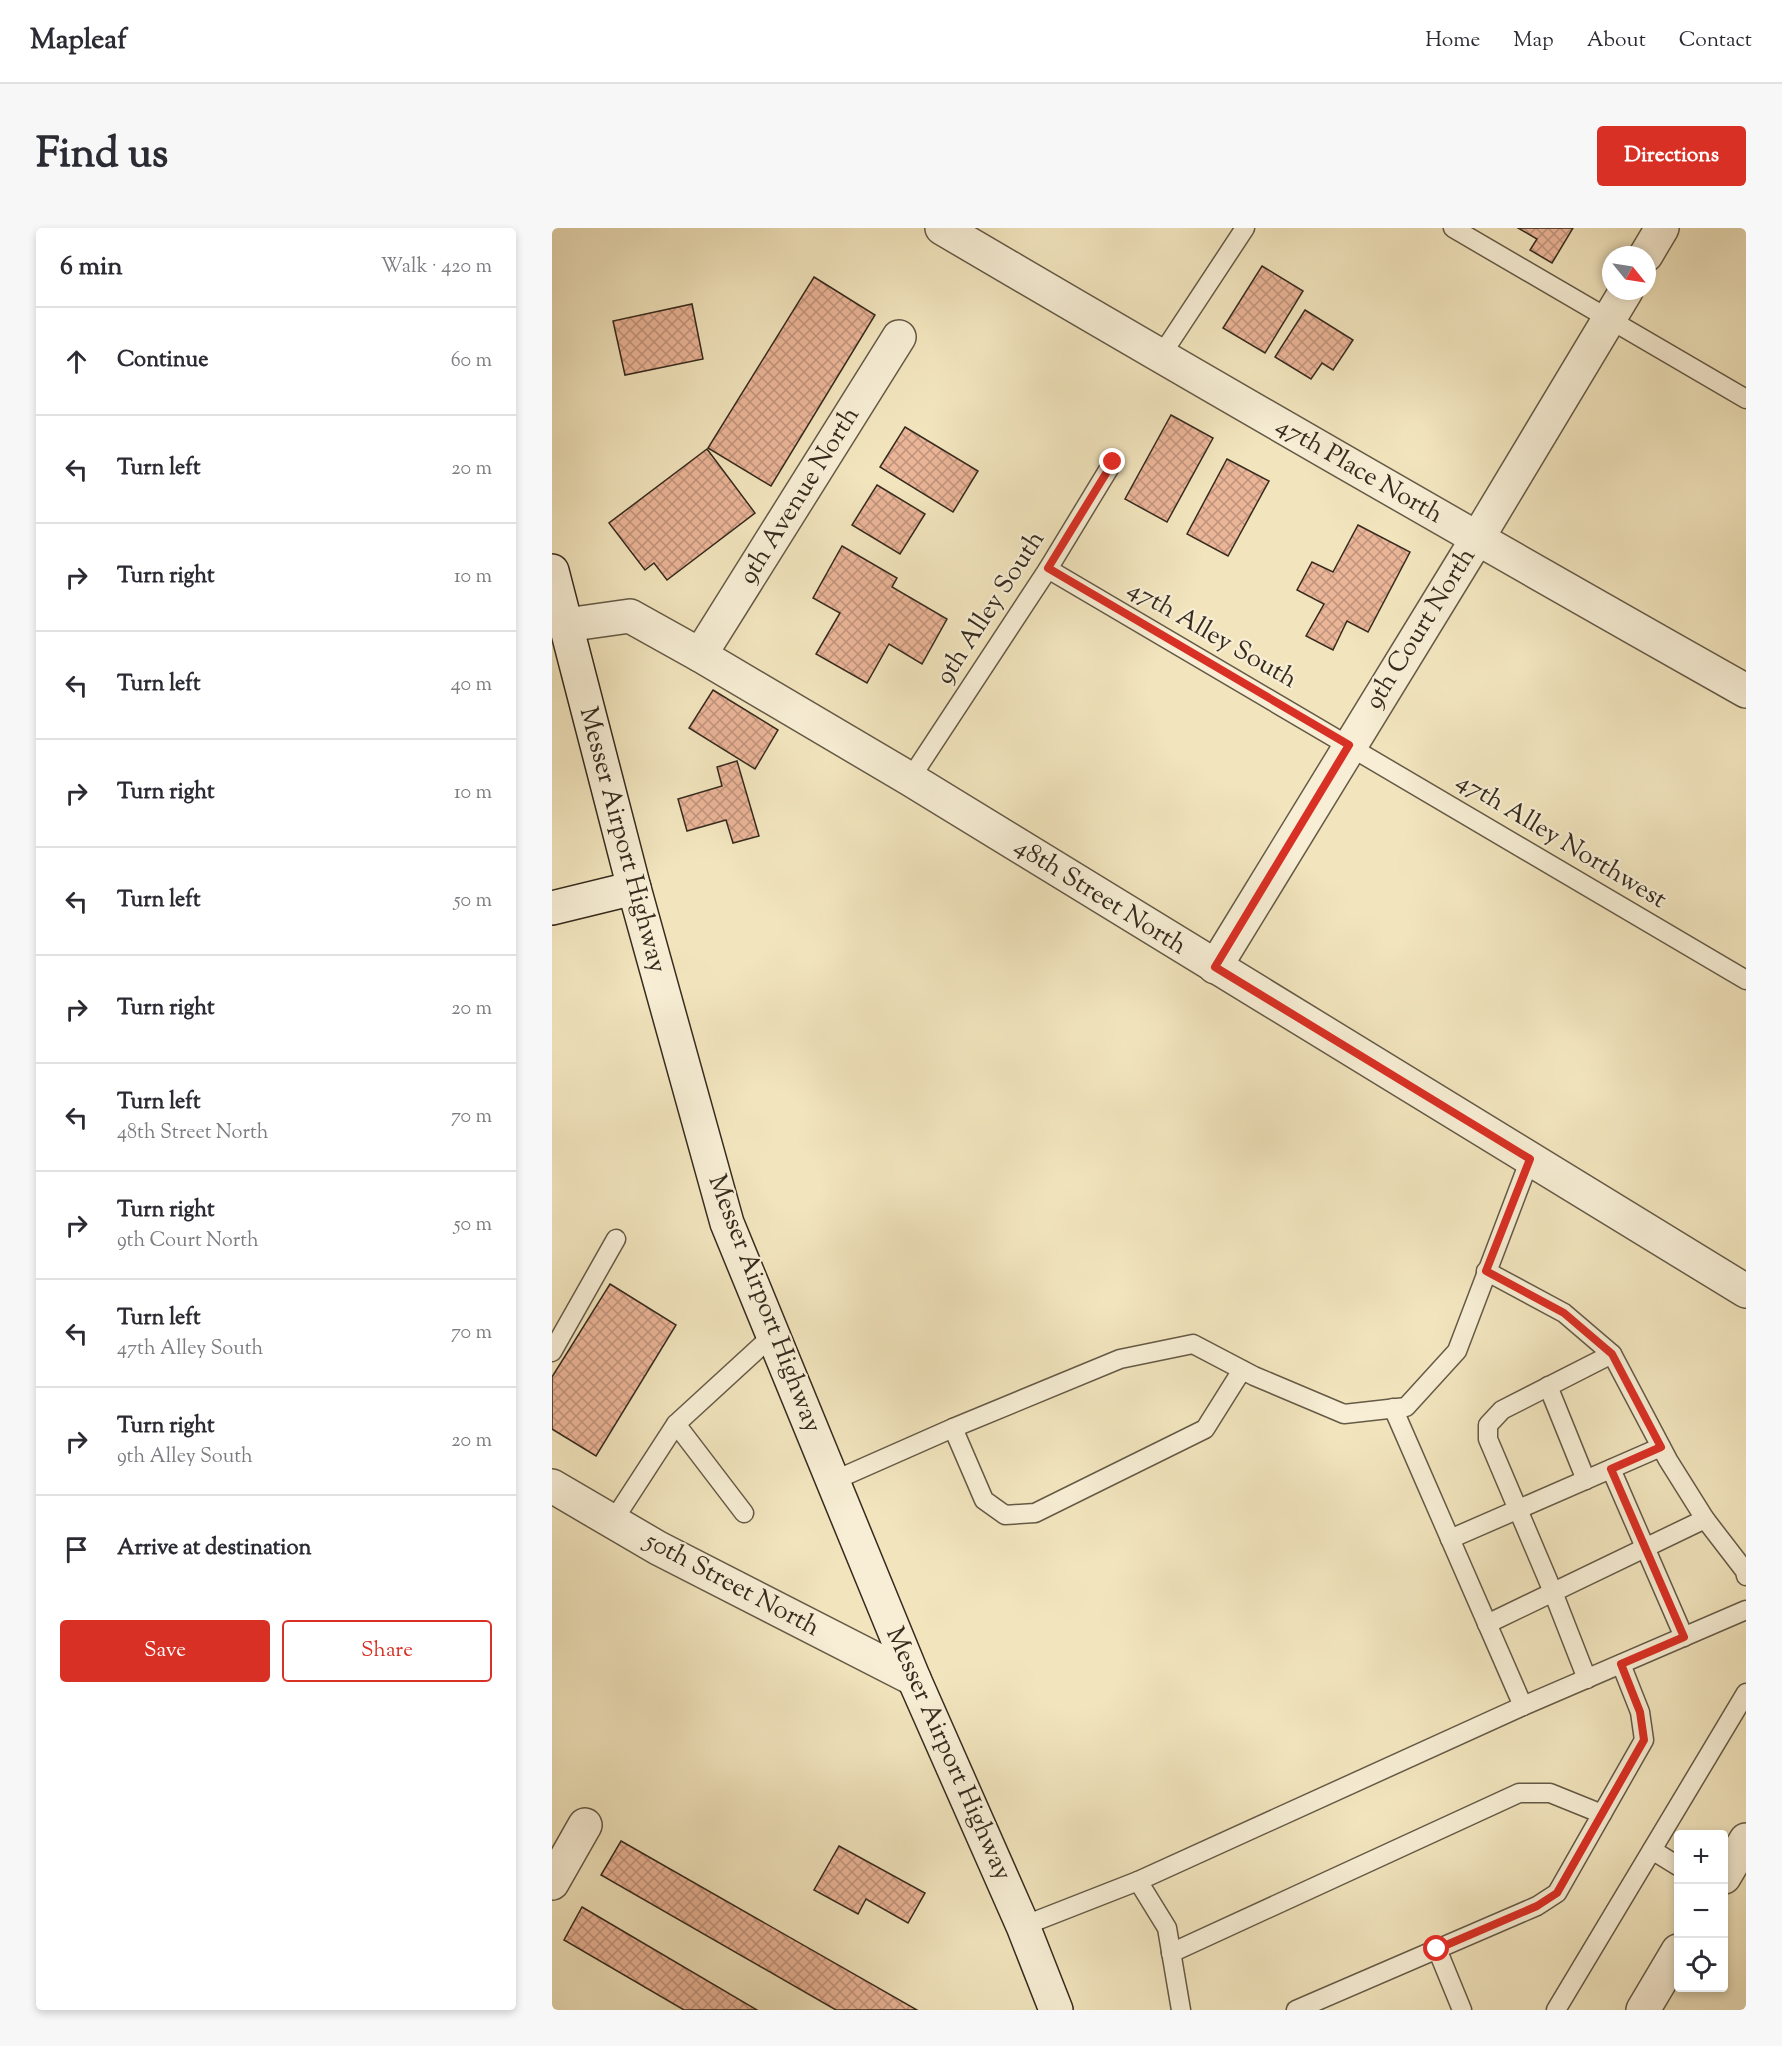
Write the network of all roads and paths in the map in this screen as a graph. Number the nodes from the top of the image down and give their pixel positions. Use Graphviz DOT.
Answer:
graph roads {
  1 [pos="942,228"];
  2 [pos="1245,228"];
  3 [pos="1453,228"];
  4 [pos="1662,228"];
  5 [pos="1651,246"];
  6 [pos="1621,300"];
  7 [pos="1609,320"];
  8 [pos="899,337"];
  9 [pos="1160,357"];
  10 [pos="1746,399"];
  11 [pos="1113,462"];
  12 [pos="1477,540"];
  13 [pos="1048,568"];
  14 [pos="552,571"];
  15 [pos="559,621"];
  16 [pos="700,655"];
  17 [pos="1746,691"];
  18 [pos="1349,745"];
  19 [pos="910,780"];
  20 [pos="634,888"];
  21 [pos="552,908"];
  22 [pos="1215,967"];
  23 [pos="1746,980"];
  24 [pos="1530,1159"];
  25 [pos="616,1239"];
  26 [pos="1486,1271"];
  27 [pos="1746,1291"];
  28 [pos="773,1335"];
  29 [pos="552,1352"];
  30 [pos="1612,1354"];
  31 [pos="1242,1370"];
  32 [pos="1548,1386"];
  33 [pos="1393,1408"];
  34 [pos="676,1424"];
  35 [pos="952,1428"];
  36 [pos="1661,1447"];
  37 [pos="1611,1469"];
  38 [pos="1586,1480"];
  39 [pos="833,1481"];
  40 [pos="552,1486"];
  41 [pos="1517,1510"];
  42 [pos="744,1513"];
  43 [pos="1705,1519"];
  44 [pos="613,1521"];
  45 [pos="1450,1539"];
  46 [pos="1646,1547"];
  47 [pos="1746,1576"];
  48 [pos="1553,1592"];
  49 [pos="1746,1610"];
  50 [pos="1487,1624"];
  51 [pos="1684,1637"];
  52 [pos="1621,1664"];
  53 [pos="914,1679"];
  54 [pos="1587,1679"];
  55 [pos="1746,1694"];
  56 [pos="1523,1706"];
  57 [pos="1602,1814"];
  58 [pos="585,1825"];
  59 [pos="1746,1840"];
  60 [pos="1652,1850"];
  61 [pos="1674,1864"];
  62 [pos="1728,1870"];
  63 [pos="1138,1881"];
  64 [pos="552,1883"];
  65 [pos="1023,1926"];
  66 [pos="1437,1949"];
  67 [pos="1171,1953"];
  68 [pos="1674,1958"];
  69 [pos="1037,1961"];
  70 [pos="1029,2010"];
  71 [pos="1056,2010"];
  72 [pos="1181,2010"];
  73 [pos="1296,2010"];
  74 [pos="1462,2010"];
  75 [pos="1556,2010"];
  76 [pos="1643,2010"];
  1 -- 9 [label="street, 47th Place North"];
  2 -- 9 [label="lane"];
  3 -- 7 [label="lane"];
  4 -- 5 [label="street"];
  6 -- 7 [label="street, 9th Court North"];
  7 -- 10 [label="lane"];
  7 -- 12 [label="street, 9th Court North"];
  8 -- 16 [label="street, 9th Avenue North"];
  9 -- 12 [label="street, 47th Place North"];
  11 -- 13 [label="lane, 9th Alley South"];
  12 -- 17 [label="street, 47th Place North"];
  12 -- 18 [label="street, 9th Court North"];
  13 -- 18 [label="lane, 47th Alley South"];
  13 -- 19 [label="lane, 9th Alley South"];
  14 -- 15 [label="street, Messer Airport Highway"];
  15 -- 16 [label="street, 48th Street North"];
  15 -- 20 [label="street, Messer Airport Highway"];
  16 -- 19 [label="street, 48th Street North"];
  18 -- 22 [label="street, 9th Court North"];
  18 -- 23 [label="lane, 47th Alley Northwest"];
  19 -- 22 [label="street, 48th Street North"];
  20 -- 21 [label="street"];
  20 -- 28 [label="street, Messer Airport Highway"];
  22 -- 24 [label="street, 48th Street North"];
  24 -- 26 [label="lane"];
  24 -- 27 [label="street, 48th Street North"];
  25 -- 29 [label="lane"];
  26 -- 30 [label="lane"];
  26 -- 33 [label="lane"];
  28 -- 34 [label="lane"];
  28 -- 39 [label="street, Messer Airport Highway"];
  30 -- 32 [label="lane"];
  30 -- 36 [label="lane"];
  31 -- 33 [label="lane"];
  31 -- 35 [label="lane"];
  31 -- 35 [label="lane"];
  32 -- 38 [label="lane"];
  32 -- 41 [label="lane"];
  33 -- 45 [label="lane"];
  34 -- 42 [label="lane"];
  34 -- 44 [label="lane"];
  35 -- 39 [label="lane"];
  36 -- 37 [label="lane"];
  36 -- 43 [label="lane"];
  37 -- 38 [label="lane"];
  37 -- 46 [label="lane"];
  38 -- 41 [label="lane"];
  39 -- 53 [label="street, Messer Airport Highway"];
  40 -- 44 [label="street, 50th Street North"];
  41 -- 45 [label="lane"];
  41 -- 48 [label="lane"];
  43 -- 46 [label="lane"];
  43 -- 47 [label="lane"];
  44 -- 53 [label="street, 50th Street North"];
  45 -- 50 [label="lane"];
  46 -- 48 [label="lane"];
  46 -- 51 [label="lane"];
  48 -- 50 [label="lane"];
  48 -- 54 [label="lane"];
  49 -- 51 [label="lane"];
  50 -- 56 [label="lane"];
  51 -- 52 [label="lane"];
  52 -- 54 [label="lane"];
  52 -- 57 [label="lane"];
  53 -- 65 [label="street, Messer Airport Highway"];
  54 -- 56 [label="lane"];
  55 -- 60 [label="lane"];
  56 -- 63 [label="lane"];
  57 -- 66 [label="lane"];
  57 -- 67 [label="lane"];
  58 -- 64 [label="street"];
  59 -- 62 [label="street"];
  60 -- 61 [label="lane"];
  60 -- 75 [label="lane"];
  63 -- 65 [label="lane"];
  63 -- 67 [label="lane"];
  65 -- 69 [label="street, Messer Airport Highway"];
  66 -- 73 [label="lane"];
  66 -- 74 [label="lane"];
  67 -- 72 [label="lane"];
  68 -- 76 [label="street"];
  69 -- 70 [label="street"];
  69 -- 71 [label="street, Messer Airport Highway"];
}
